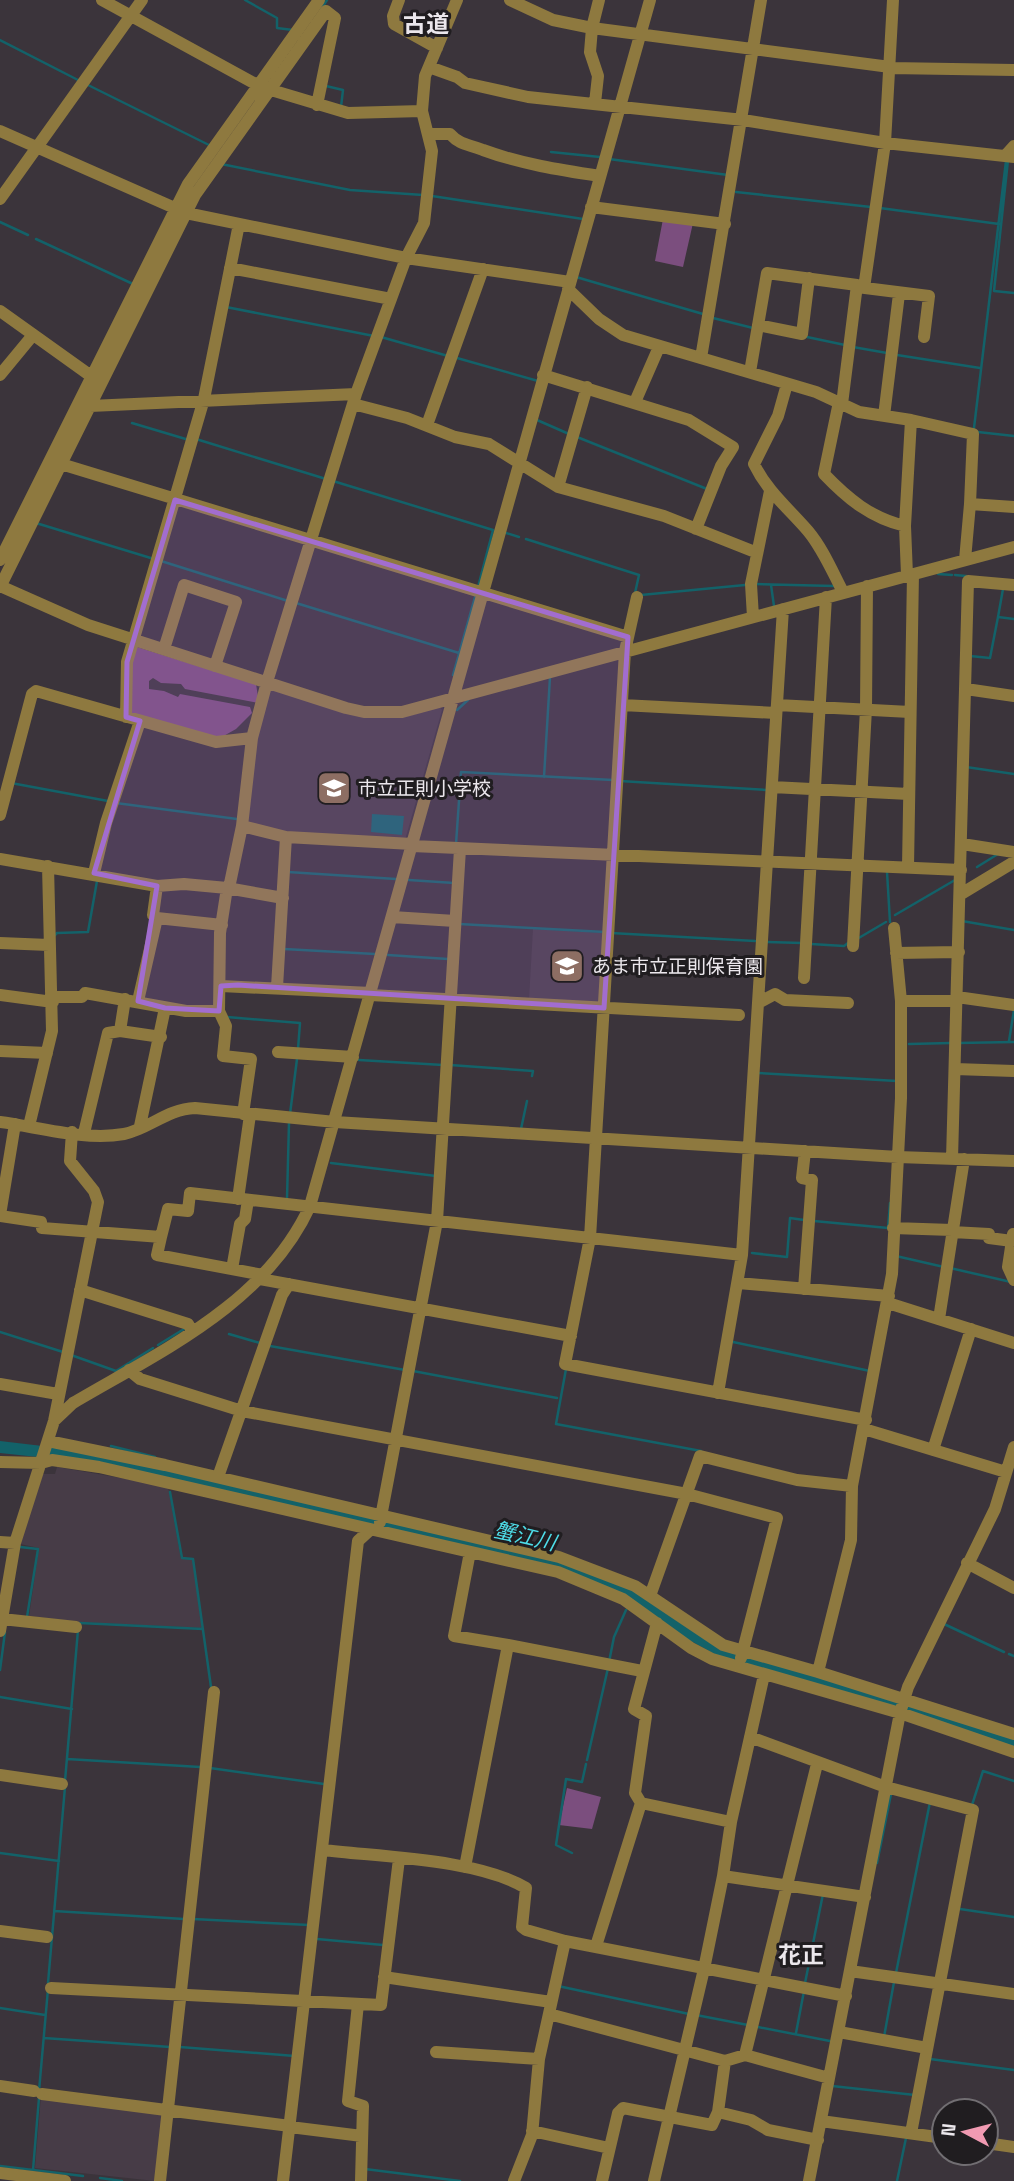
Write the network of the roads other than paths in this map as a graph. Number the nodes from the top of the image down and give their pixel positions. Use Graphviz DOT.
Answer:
graph roads {
  1 [pos="102,0"];
  2 [pos="142,0"];
  3 [pos="320,0"];
  4 [pos="399,0"];
  5 [pos="457,0"];
  6 [pos="510,0"];
  7 [pos="599,0"];
  8 [pos="650,0"];
  9 [pos="761,0"];
  10 [pos="894,0"];
  11 [pos="130,16"];
  12 [pos="592,28"];
  13 [pos="640,34"];
  14 [pos="437,48"];
  15 [pos="754,49"];
  16 [pos="429,67"];
  17 [pos="890,67"];
  18 [pos="1014,70"];
  19 [pos="264,88"];
  20 [pos="595,103"];
  21 [pos="317,105"];
  22 [pos="620,106"];
  23 [pos="422,111"];
  24 [pos="743,120"];
  25 [pos="0,131"];
  26 [pos="429,134"];
  27 [pos="885,144"];
  28 [pos="1014,146"];
  29 [pos="37,148"];
  30 [pos="1009,157"];
  31 [pos="600,176"];
  32 [pos="0,199"];
  33 [pos="591,207"];
  34 [pos="180,212"];
  35 [pos="239,224"];
  36 [pos="725,224"];
  37 [pos="407,258"];
  38 [pos="230,268"];
  39 [pos="483,269"];
  40 [pos="808,278"];
  41 [pos="569,286"];
  42 [pos="860,287"];
  43 [pos="899,293"];
  44 [pos="391,299"];
  45 [pos="0,311"];
  46 [pos="758,325"];
  47 [pos="33,335"];
  48 [pos="924,337"];
  49 [pos="659,347"];
  50 [pos="701,358"];
  51 [pos="750,372"];
  52 [pos="0,375"];
  53 [pos="543,375"];
  54 [pos="91,376"];
  55 [pos="787,384"];
  56 [pos="587,387"];
  57 [pos="204,399"];
  58 [pos="354,399"];
  59 [pos="635,402"];
  60 [pos="85,403"];
  61 [pos="840,403"];
  62 [pos="884,416"];
  63 [pos="911,420"];
  64 [pos="427,425"];
  65 [pos="519,461"];
  66 [pos="61,464"];
  67 [pos="558,487"];
  68 [pos="769,491"];
  69 [pos="175,500"];
  70 [pos="970,504"];
  71 [pos="1014,508"];
  72 [pos="905,526"];
  73 [pos="696,529"];
  74 [pos="311,541"];
  75 [pos="1014,547"];
  76 [pos="755,552"];
  77 [pos="0,560"];
  78 [pos="965,560"];
  79 [pos="910,574"];
  80 [pos="867,586"];
  81 [pos="1014,586"];
  82 [pos="0,587"];
  83 [pos="843,592"];
  84 [pos="482,593"];
  85 [pos="637,597"];
  86 [pos="825,597"];
  87 [pos="783,609"];
  88 [pos="753,617"];
  89 [pos="628,638"];
  90 [pos="134,640"];
  91 [pos="164,649"];
  92 [pos="625,651"];
  93 [pos="215,666"];
  94 [pos="267,682"];
  95 [pos="966,689"];
  96 [pos="1014,696"];
  97 [pos="454,698"];
  98 [pos="622,705"];
  99 [pos="821,707"];
  100 [pos="777,709"];
  101 [pos="866,709"];
  102 [pos="910,712"];
  103 [pos="126,717"];
  104 [pos="140,721"];
  105 [pos="252,738"];
  106 [pos="772,787"];
  107 [pos="816,789"];
  108 [pos="862,791"];
  109 [pos="909,794"];
  110 [pos="0,815"];
  111 [pos="242,826"];
  112 [pos="286,837"];
  113 [pos="962,844"];
  114 [pos="412,845"];
  115 [pos="460,849"];
  116 [pos="1014,852"];
  117 [pos="612,855"];
  118 [pos="0,859"];
  119 [pos="1014,862"];
  120 [pos="767,863"];
  121 [pos="812,864"];
  122 [pos="48,866"];
  123 [pos="858,866"];
  124 [pos="908,867"];
  125 [pos="961,870"];
  126 [pos="93,873"];
  127 [pos="157,886"];
  128 [pos="228,888"];
  129 [pos="961,894"];
  130 [pos="283,898"];
  131 [pos="392,916"];
  132 [pos="157,918"];
  133 [pos="455,921"];
  134 [pos="222,925"];
  135 [pos="894,928"];
  136 [pos="0,943"];
  137 [pos="50,945"];
  138 [pos="852,946"];
  139 [pos="958,951"];
  140 [pos="896,953"];
  141 [pos="804,978"];
  142 [pos="221,986"];
  143 [pos="277,987"];
  144 [pos="371,994"];
  145 [pos="0,995"];
  146 [pos="450,999"];
  147 [pos="956,999"];
  148 [pos="53,1000"];
  149 [pos="131,1000"];
  150 [pos="901,1001"];
  151 [pos="758,1003"];
  152 [pos="848,1003"];
  153 [pos="1014,1004"];
  154 [pos="165,1008"];
  155 [pos="604,1008"];
  156 [pos="219,1011"];
  157 [pos="739,1015"];
  158 [pos="120,1031"];
  159 [pos="161,1037"];
  160 [pos="0,1051"];
  161 [pos="278,1052"];
  162 [pos="47,1053"];
  163 [pos="353,1057"];
  164 [pos="955,1069"];
  165 [pos="1014,1071"];
  166 [pos="247,1114"];
  167 [pos="0,1122"];
  168 [pos="335,1122"];
  169 [pos="15,1124"];
  170 [pos="29,1126"];
  171 [pos="140,1126"];
  172 [pos="442,1128"];
  173 [pos="78,1133"];
  174 [pos="596,1137"];
  175 [pos="749,1147"];
  176 [pos="806,1151"];
  177 [pos="898,1157"];
  178 [pos="958,1159"];
  179 [pos="1014,1161"];
  180 [pos="243,1199"];
  181 [pos="310,1206"];
  182 [pos="0,1212"];
  183 [pos="437,1221"];
  184 [pos="893,1228"];
  185 [pos="952,1231"];
  186 [pos="92,1232"];
  187 [pos="161,1237"];
  188 [pos="1013,1237"];
  189 [pos="590,1238"];
  190 [pos="742,1255"];
  191 [pos="232,1269"];
  192 [pos="261,1277"];
  193 [pos="1014,1280"];
  194 [pos="738,1283"];
  195 [pos="289,1284"];
  196 [pos="804,1289"];
  197 [pos="80,1290"];
  198 [pos="888,1300"];
  199 [pos="422,1308"];
  200 [pos="939,1319"];
  201 [pos="971,1329"];
  202 [pos="192,1331"];
  203 [pos="571,1336"];
  204 [pos="1014,1343"];
  205 [pos="129,1370"];
  206 [pos="0,1384"];
  207 [pos="718,1392"];
  208 [pos="58,1394"];
  209 [pos="242,1411"];
  210 [pos="54,1421"];
  211 [pos="865,1425"];
  212 [pos="397,1438"];
  213 [pos="48,1443"];
  214 [pos="1014,1447"];
  215 [pos="933,1450"];
  216 [pos="42,1461"];
  217 [pos="0,1462"];
  218 [pos="1006,1472"];
  219 [pos="218,1477"];
  220 [pos="852,1486"];
  221 [pos="687,1494"];
  222 [pos="382,1516"];
  223 [pos="375,1531"];
  224 [pos="0,1542"];
  225 [pos="15,1543"];
  226 [pos="470,1552"];
  227 [pos="967,1563"];
  228 [pos="1014,1588"];
  229 [pos="650,1597"];
  230 [pos="657,1623"];
  231 [pos="1,1625"];
  232 [pos="76,1627"];
  233 [pos="508,1645"];
  234 [pos="740,1659"];
  235 [pos="642,1671"];
  236 [pos="818,1672"];
  237 [pos="764,1675"];
  238 [pos="214,1692"];
  239 [pos="906,1697"];
  240 [pos="901,1713"];
  241 [pos="1014,1734"];
  242 [pos="750,1737"];
  243 [pos="1014,1752"];
  244 [pos="817,1764"];
  245 [pos="0,1775"];
  246 [pos="62,1784"];
  247 [pos="886,1787"];
  248 [pos="641,1803"];
  249 [pos="731,1822"];
  250 [pos="323,1850"];
  251 [pos="399,1859"];
  252 [pos="465,1867"];
  253 [pos="723,1875"];
  254 [pos="786,1885"];
  255 [pos="865,1897"];
  256 [pos="0,1931"];
  257 [pos="47,1937"];
  258 [pos="565,1941"];
  259 [pos="596,1946"];
  260 [pos="704,1969"];
  261 [pos="850,1971"];
  262 [pos="384,1977"];
  263 [pos="762,1980"];
  264 [pos="940,1983"];
  265 [pos="51,1988"];
  266 [pos="181,1994"];
  267 [pos="1014,1994"];
  268 [pos="846,1996"];
  269 [pos="305,2001"];
  270 [pos="358,2004"];
  271 [pos="550,2008"];
  272 [pos="839,2032"];
  273 [pos="927,2048"];
  274 [pos="436,2052"];
  275 [pos="684,2052"];
  276 [pos="745,2055"];
  277 [pos="539,2059"];
  278 [pos="725,2061"];
  279 [pos="830,2078"];
  280 [pos="0,2086"];
  281 [pos="168,2110"];
  282 [pos="719,2112"];
  283 [pos="670,2117"];
  284 [pos="821,2121"];
  285 [pos="290,2127"];
  286 [pos="532,2131"];
  287 [pos="911,2133"];
  288 [pos="362,2136"];
  289 [pos="930,2136"];
  290 [pos="817,2140"];
  291 [pos="609,2148"];
  292 [pos="0,2173"];
  293 [pos="65,2181"];
  294 [pos="160,2181"];
  295 [pos="283,2181"];
  296 [pos="361,2181"];
  297 [pos="514,2181"];
  298 [pos="601,2181"];
  299 [pos="654,2181"];
  300 [pos="810,2181"];
  1 -- 11 [label="street"];
  2 -- 11 [label="street"];
  3 -- 19 [label="street"];
  4 -- 14 [label="street"];
  5 -- 14 [label="street"];
  6 -- 12 [label="street"];
  7 -- 12 [label="street"];
  8 -- 13 [label="street"];
  9 -- 15 [label="street"];
  10 -- 17 [label="street"];
  11 -- 19 [label="street"];
  11 -- 29 [label="street"];
  12 -- 13 [label="street"];
  12 -- 20 [label="street"];
  13 -- 15 [label="street"];
  13 -- 22 [label="street"];
  14 -- 16 [label="street"];
  15 -- 17 [label="street"];
  15 -- 24 [label="street"];
  16 -- 20 [label="street"];
  16 -- 23 [label="street"];
  17 -- 18 [label="street"];
  17 -- 27 [label="street"];
  19 -- 21 [label="street"];
  19 -- 21 [label="street"];
  19 -- 34 [label="street"];
  20 -- 22 [label="street"];
  21 -- 23 [label="street"];
  22 -- 24 [label="street"];
  22 -- 31 [label="street"];
  23 -- 26 [label="street"];
  24 -- 27 [label="street"];
  24 -- 36 [label="street"];
  25 -- 29 [label="street"];
  26 -- 31 [label="street"];
  26 -- 37 [label="street"];
  27 -- 30 [label="street"];
  27 -- 42 [label="street"];
  28 -- 30 [label="street"];
  29 -- 32 [label="street"];
  29 -- 34 [label="street"];
  31 -- 33 [label="street"];
  33 -- 36 [label="street"];
  33 -- 41 [label="street"];
  34 -- 35 [label="street"];
  34 -- 54 [label="street"];
  34 -- 60 [label="street"];
  35 -- 37 [label="street"];
  35 -- 38 [label="street"];
  36 -- 50 [label="street"];
  37 -- 39 [label="street"];
  37 -- 44 [label="street"];
  38 -- 44 [label="street"];
  38 -- 57 [label="street"];
  39 -- 41 [label="street"];
  39 -- 64 [label="street"];
  40 -- 42 [label="street"];
  40 -- 46 [label="street"];
  40 -- 46 [label="street"];
  41 -- 49 [label="street"];
  41 -- 53 [label="street"];
  42 -- 43 [label="street"];
  42 -- 61 [label="street"];
  43 -- 48 [label="street"];
  43 -- 62 [label="street"];
  44 -- 58 [label="street"];
  45 -- 47 [label="street"];
  46 -- 51 [label="street"];
  47 -- 52 [label="street"];
  47 -- 54 [label="street"];
  49 -- 50 [label="street"];
  49 -- 59 [label="street"];
  50 -- 51 [label="street"];
  51 -- 55 [label="street"];
  53 -- 56 [label="street"];
  53 -- 65 [label="street"];
  54 -- 60 [label="street"];
  55 -- 61 [label="street"];
  55 -- 68 [label="street"];
  56 -- 59 [label="street"];
  56 -- 67 [label="street"];
  57 -- 58 [label="street"];
  57 -- 60 [label="street"];
  57 -- 69 [label="street"];
  58 -- 64 [label="street"];
  58 -- 74 [label="street"];
  59 -- 73 [label="street"];
  60 -- 66 [label="street"];
  60 -- 77 [label="street"];
  61 -- 62 [label="street"];
  61 -- 72 [label="street"];
  62 -- 63 [label="street"];
  63 -- 70 [label="street"];
  63 -- 72 [label="street"];
  64 -- 65 [label="street"];
  65 -- 67 [label="street"];
  65 -- 84 [label="street"];
  66 -- 69 [label="street"];
  66 -- 82 [label="street"];
  67 -- 73 [label="street"];
  68 -- 76 [label="street"];
  68 -- 83 [label="street"];
  69 -- 74 [label="street"];
  69 -- 90 [label="street"];
  70 -- 71 [label="street"];
  70 -- 78 [label="street"];
  72 -- 79 [label="street"];
  73 -- 76 [label="street"];
  74 -- 84 [label="street"];
  74 -- 94 [label="street"];
  75 -- 78 [label="street"];
  76 -- 88 [label="street"];
  78 -- 79 [label="street"];
  79 -- 80 [label="street"];
  79 -- 102 [label="street"];
  80 -- 83 [label="street"];
  80 -- 101 [label="street"];
  81 -- 95 [label="street"];
  82 -- 90 [label="street"];
  83 -- 86 [label="street"];
  84 -- 89 [label="street"];
  84 -- 97 [label="street"];
  85 -- 89 [label="street"];
  86 -- 87 [label="street"];
  86 -- 99 [label="street"];
  87 -- 88 [label="street"];
  87 -- 100 [label="street"];
  88 -- 92 [label="street"];
  89 -- 92 [label="street"];
  90 -- 91 [label="street"];
  90 -- 103 [label="street"];
  91 -- 93 [label="street"];
  91 -- 93 [label="street"];
  92 -- 97 [label="street"];
  92 -- 98 [label="street"];
  93 -- 94 [label="street"];
  94 -- 97 [label="street"];
  94 -- 105 [label="street"];
  95 -- 96 [label="street"];
  95 -- 113 [label="street"];
  97 -- 114 [label="street"];
  98 -- 100 [label="street"];
  98 -- 117 [label="street"];
  99 -- 100 [label="street"];
  99 -- 101 [label="street"];
  99 -- 107 [label="street"];
  100 -- 106 [label="street"];
  101 -- 102 [label="street"];
  101 -- 108 [label="street"];
  102 -- 109 [label="street"];
  103 -- 104 [label="street"];
  103 -- 110 [label="street"];
  104 -- 105 [label="street"];
  104 -- 126 [label="street"];
  105 -- 111 [label="street"];
  106 -- 107 [label="street"];
  106 -- 120 [label="street"];
  107 -- 108 [label="street"];
  107 -- 121 [label="street"];
  108 -- 109 [label="street"];
  108 -- 123 [label="street"];
  109 -- 124 [label="street"];
  111 -- 112 [label="street"];
  111 -- 128 [label="street"];
  112 -- 114 [label="street"];
  112 -- 130 [label="street"];
  113 -- 116 [label="street"];
  113 -- 125 [label="street"];
  114 -- 115 [label="street"];
  114 -- 131 [label="street"];
  115 -- 117 [label="street"];
  115 -- 133 [label="street"];
  117 -- 120 [label="street"];
  117 -- 155 [label="street"];
  118 -- 122 [label="street"];
  119 -- 129 [label="street"];
  120 -- 121 [label="street"];
  120 -- 151 [label="street"];
  121 -- 123 [label="street"];
  121 -- 141 [label="street"];
  122 -- 126 [label="street"];
  122 -- 137 [label="street"];
  123 -- 124 [label="street"];
  123 -- 138 [label="street"];
  124 -- 125 [label="street"];
  125 -- 129 [label="street"];
  126 -- 127 [label="street"];
  127 -- 128 [label="street"];
  127 -- 132 [label="street"];
  128 -- 130 [label="street"];
  128 -- 134 [label="street"];
  129 -- 139 [label="street"];
  130 -- 143 [label="street"];
  131 -- 133 [label="street"];
  131 -- 144 [label="street"];
  132 -- 134 [label="street"];
  132 -- 149 [label="street"];
  133 -- 146 [label="street"];
  134 -- 142 [label="street"];
  135 -- 140 [label="street"];
  136 -- 137 [label="street"];
  137 -- 148 [label="street"];
  139 -- 140 [label="street"];
  139 -- 147 [label="street"];
  140 -- 150 [label="street"];
  142 -- 143 [label="street"];
  142 -- 156 [label="street"];
  143 -- 144 [label="street"];
  144 -- 146 [label="street"];
  144 -- 163 [label="street"];
  145 -- 148 [label="street"];
  146 -- 155 [label="street"];
  146 -- 172 [label="street"];
  147 -- 150 [label="street"];
  147 -- 153 [label="street"];
  147 -- 164 [label="street"];
  148 -- 149 [label="street"];
  148 -- 162 [label="street"];
  149 -- 154 [label="street"];
  149 -- 158 [label="street"];
  150 -- 177 [label="street"];
  151 -- 152 [label="street"];
  151 -- 175 [label="street"];
  154 -- 156 [label="street"];
  154 -- 159 [label="street"];
  155 -- 157 [label="street"];
  155 -- 174 [label="street"];
  156 -- 166 [label="street"];
  158 -- 159 [label="street"];
  158 -- 173 [label="street"];
  159 -- 171 [label="street"];
  160 -- 162 [label="street"];
  161 -- 163 [label="street"];
  162 -- 170 [label="street"];
  163 -- 168 [label="street"];
  164 -- 165 [label="street"];
  164 -- 178 [label="street"];
  166 -- 168 [label="street"];
  166 -- 171 [label="street"];
  166 -- 180 [label="street"];
  167 -- 169 [label="street"];
  168 -- 172 [label="street"];
  168 -- 181 [label="street"];
  169 -- 170 [label="street"];
  169 -- 182 [label="street"];
  170 -- 173 [label="street"];
  171 -- 173 [label="street"];
  172 -- 174 [label="street"];
  172 -- 183 [label="street"];
  173 -- 186 [label="street"];
  174 -- 175 [label="street"];
  174 -- 189 [label="street"];
  175 -- 176 [label="street"];
  175 -- 190 [label="street"];
  176 -- 177 [label="street"];
  176 -- 196 [label="street"];
  177 -- 178 [label="street"];
  177 -- 184 [label="street"];
  178 -- 179 [label="street"];
  178 -- 185 [label="street"];
  180 -- 181 [label="street"];
  180 -- 187 [label="street"];
  180 -- 191 [label="street"];
  181 -- 183 [label="street"];
  181 -- 192 [label="street"];
  182 -- 186 [label="street"];
  183 -- 189 [label="street"];
  183 -- 199 [label="street"];
  184 -- 185 [label="street"];
  184 -- 198 [label="street"];
  185 -- 188 [label="street"];
  185 -- 200 [label="street"];
  186 -- 187 [label="street"];
  186 -- 197 [label="street"];
  187 -- 191 [label="street"];
  188 -- 193 [label="street"];
  189 -- 190 [label="street"];
  189 -- 203 [label="street"];
  190 -- 194 [label="street"];
  191 -- 192 [label="street"];
  192 -- 195 [label="street"];
  192 -- 202 [label="street"];
  194 -- 196 [label="street"];
  194 -- 207 [label="street"];
  195 -- 199 [label="street"];
  195 -- 209 [label="street"];
  196 -- 198 [label="street"];
  197 -- 202 [label="street"];
  197 -- 208 [label="street"];
  198 -- 200 [label="street"];
  198 -- 211 [label="street"];
  199 -- 203 [label="street"];
  199 -- 212 [label="street"];
  200 -- 201 [label="street"];
  201 -- 204 [label="street"];
  201 -- 215 [label="street"];
  202 -- 205 [label="street"];
  203 -- 207 [label="street"];
  205 -- 209 [label="street"];
  205 -- 210 [label="street"];
  206 -- 208 [label="street"];
  207 -- 211 [label="street"];
  208 -- 210 [label="street"];
  209 -- 212 [label="street"];
  209 -- 219 [label="street"];
  210 -- 213 [label="street"];
  211 -- 215 [label="street"];
  211 -- 220 [label="street"];
  212 -- 221 [label="street"];
  212 -- 222 [label="street"];
  213 -- 216 [label="street"];
  213 -- 219 [label="street"];
  214 -- 218 [label="street"];
  215 -- 218 [label="street"];
  216 -- 217 [label="street"];
  216 -- 223 [label="street"];
  216 -- 225 [label="street"];
  218 -- 227 [label="street"];
  219 -- 222 [label="street"];
  220 -- 221 [label="street"];
  220 -- 236 [label="street"];
  221 -- 229 [label="street"];
  221 -- 234 [label="street"];
  222 -- 223 [label="street"];
  222 -- 229 [label="street"];
  223 -- 226 [label="street"];
  223 -- 250 [label="street"];
  224 -- 225 [label="street"];
  225 -- 231 [label="street"];
  226 -- 230 [label="street"];
  226 -- 233 [label="street"];
  227 -- 228 [label="street"];
  227 -- 239 [label="street"];
  229 -- 234 [label="street"];
  230 -- 234 [label="street"];
  230 -- 235 [label="street"];
  231 -- 232 [label="street"];
  233 -- 235 [label="street"];
  233 -- 252 [label="street"];
  234 -- 236 [label="street"];
  234 -- 237 [label="street"];
  235 -- 248 [label="street"];
  236 -- 239 [label="street"];
  237 -- 240 [label="street"];
  237 -- 242 [label="street"];
  238 -- 266 [label="street"];
  239 -- 240 [label="street"];
  239 -- 241 [label="street"];
  240 -- 243 [label="street"];
  240 -- 247 [label="street"];
  242 -- 244 [label="street"];
  242 -- 249 [label="street"];
  244 -- 247 [label="street"];
  244 -- 254 [label="street"];
  245 -- 246 [label="street"];
  247 -- 255 [label="street"];
  247 -- 264 [label="street"];
  248 -- 249 [label="street"];
  248 -- 259 [label="street"];
  249 -- 253 [label="street"];
  250 -- 251 [label="street"];
  250 -- 269 [label="street"];
  251 -- 252 [label="street"];
  251 -- 262 [label="street"];
  252 -- 258 [label="street"];
  253 -- 254 [label="street"];
  253 -- 260 [label="street"];
  254 -- 255 [label="street"];
  254 -- 263 [label="street"];
  255 -- 261 [label="street"];
  256 -- 257 [label="street"];
  258 -- 259 [label="street"];
  258 -- 271 [label="street"];
  259 -- 260 [label="street"];
  260 -- 263 [label="street"];
  260 -- 275 [label="street"];
  261 -- 264 [label="street"];
  261 -- 268 [label="street"];
  262 -- 270 [label="street"];
  262 -- 271 [label="street"];
  263 -- 268 [label="street"];
  263 -- 276 [label="street"];
  264 -- 267 [label="street"];
  264 -- 273 [label="street"];
  265 -- 266 [label="street"];
  266 -- 269 [label="street"];
  266 -- 281 [label="street"];
  268 -- 272 [label="street"];
  269 -- 270 [label="street"];
  269 -- 285 [label="street"];
  270 -- 288 [label="street"];
  271 -- 275 [label="street"];
  271 -- 277 [label="street"];
  272 -- 273 [label="street"];
  272 -- 279 [label="street"];
  273 -- 287 [label="street"];
  274 -- 277 [label="street"];
  275 -- 278 [label="street"];
  275 -- 283 [label="street"];
  276 -- 278 [label="street"];
  276 -- 279 [label="street"];
  277 -- 286 [label="street"];
  278 -- 282 [label="street"];
  279 -- 284 [label="street"];
  280 -- 281 [label="street"];
  281 -- 285 [label="street"];
  281 -- 294 [label="street"];
  282 -- 283 [label="street"];
  282 -- 290 [label="street"];
  283 -- 291 [label="street"];
  283 -- 299 [label="street"];
  284 -- 287 [label="street"];
  284 -- 290 [label="street"];
  285 -- 288 [label="street"];
  285 -- 295 [label="street"];
  286 -- 291 [label="street"];
  286 -- 297 [label="street"];
  287 -- 289 [label="street"];
  288 -- 296 [label="street"];
  290 -- 300 [label="street"];
  291 -- 298 [label="street"];
  292 -- 293 [label="street"];
}
